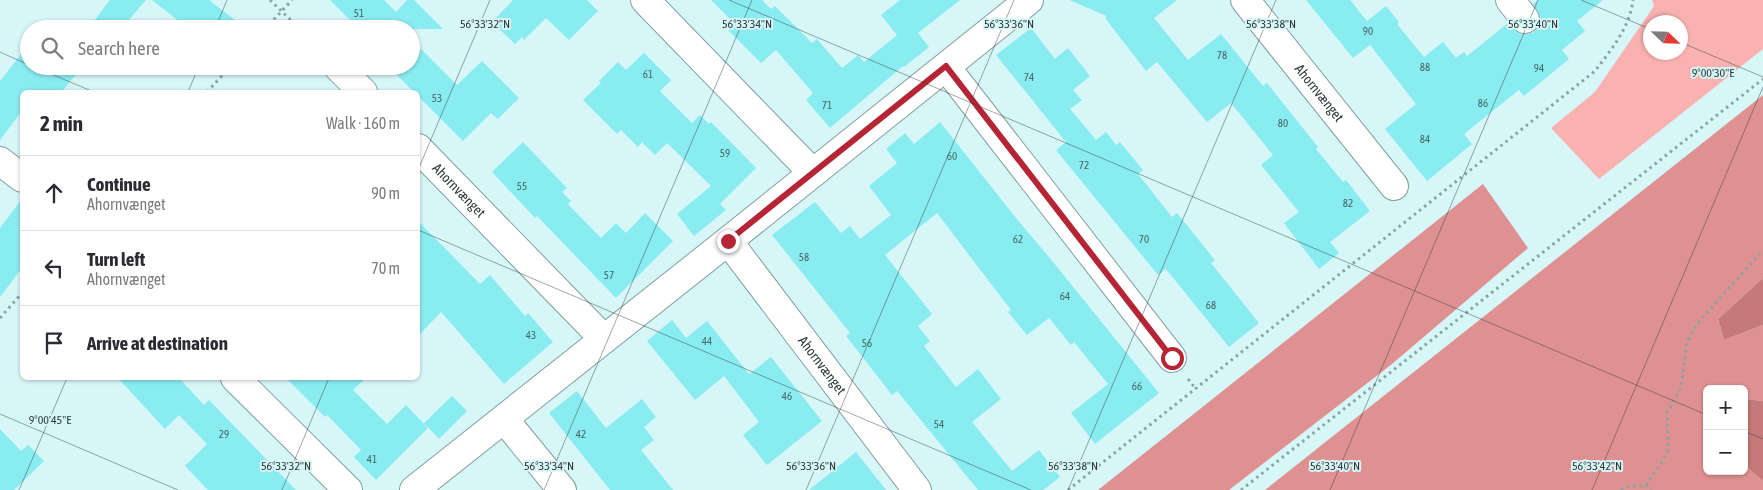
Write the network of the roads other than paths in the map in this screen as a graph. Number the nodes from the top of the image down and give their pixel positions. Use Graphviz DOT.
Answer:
graph roads {
  1 [pos="644,0"];
  2 [pos="1029,0"];
  3 [pos="1245,0"];
  4 [pos="946,66"];
  5 [pos="346,75"];
  6 [pos="361,90"];
  7 [pos="420,150"];
  8 [pos="0,161"];
  9 [pos="813,173"];
  10 [pos="20,176"];
  11 [pos="1394,186"];
  12 [pos="728,241"];
  13 [pos="604,339"];
  14 [pos="1172,358"];
  15 [pos="237,380"];
  16 [pos="504,419"];
  17 [pos="348,490"];
  18 [pos="414,490"];
  19 [pos="562,490"];
  20 [pos="917,490"];
  1 -- 9 [label="street"];
  2 -- 4 [label="street"];
  3 -- 11 [label="street, Ahornvænget"];
  4 -- 9 [label="street"];
  4 -- 14 [label="street"];
  5 -- 6 [label="street"];
  7 -- 13 [label="street, Ahornvænget"];
  8 -- 10 [label="street"];
  9 -- 12 [label="street"];
  12 -- 13 [label="street"];
  12 -- 20 [label="street, Ahornvænget"];
  13 -- 16 [label="street"];
  15 -- 17 [label="street"];
  16 -- 18 [label="street"];
  16 -- 19 [label="street"];
}
